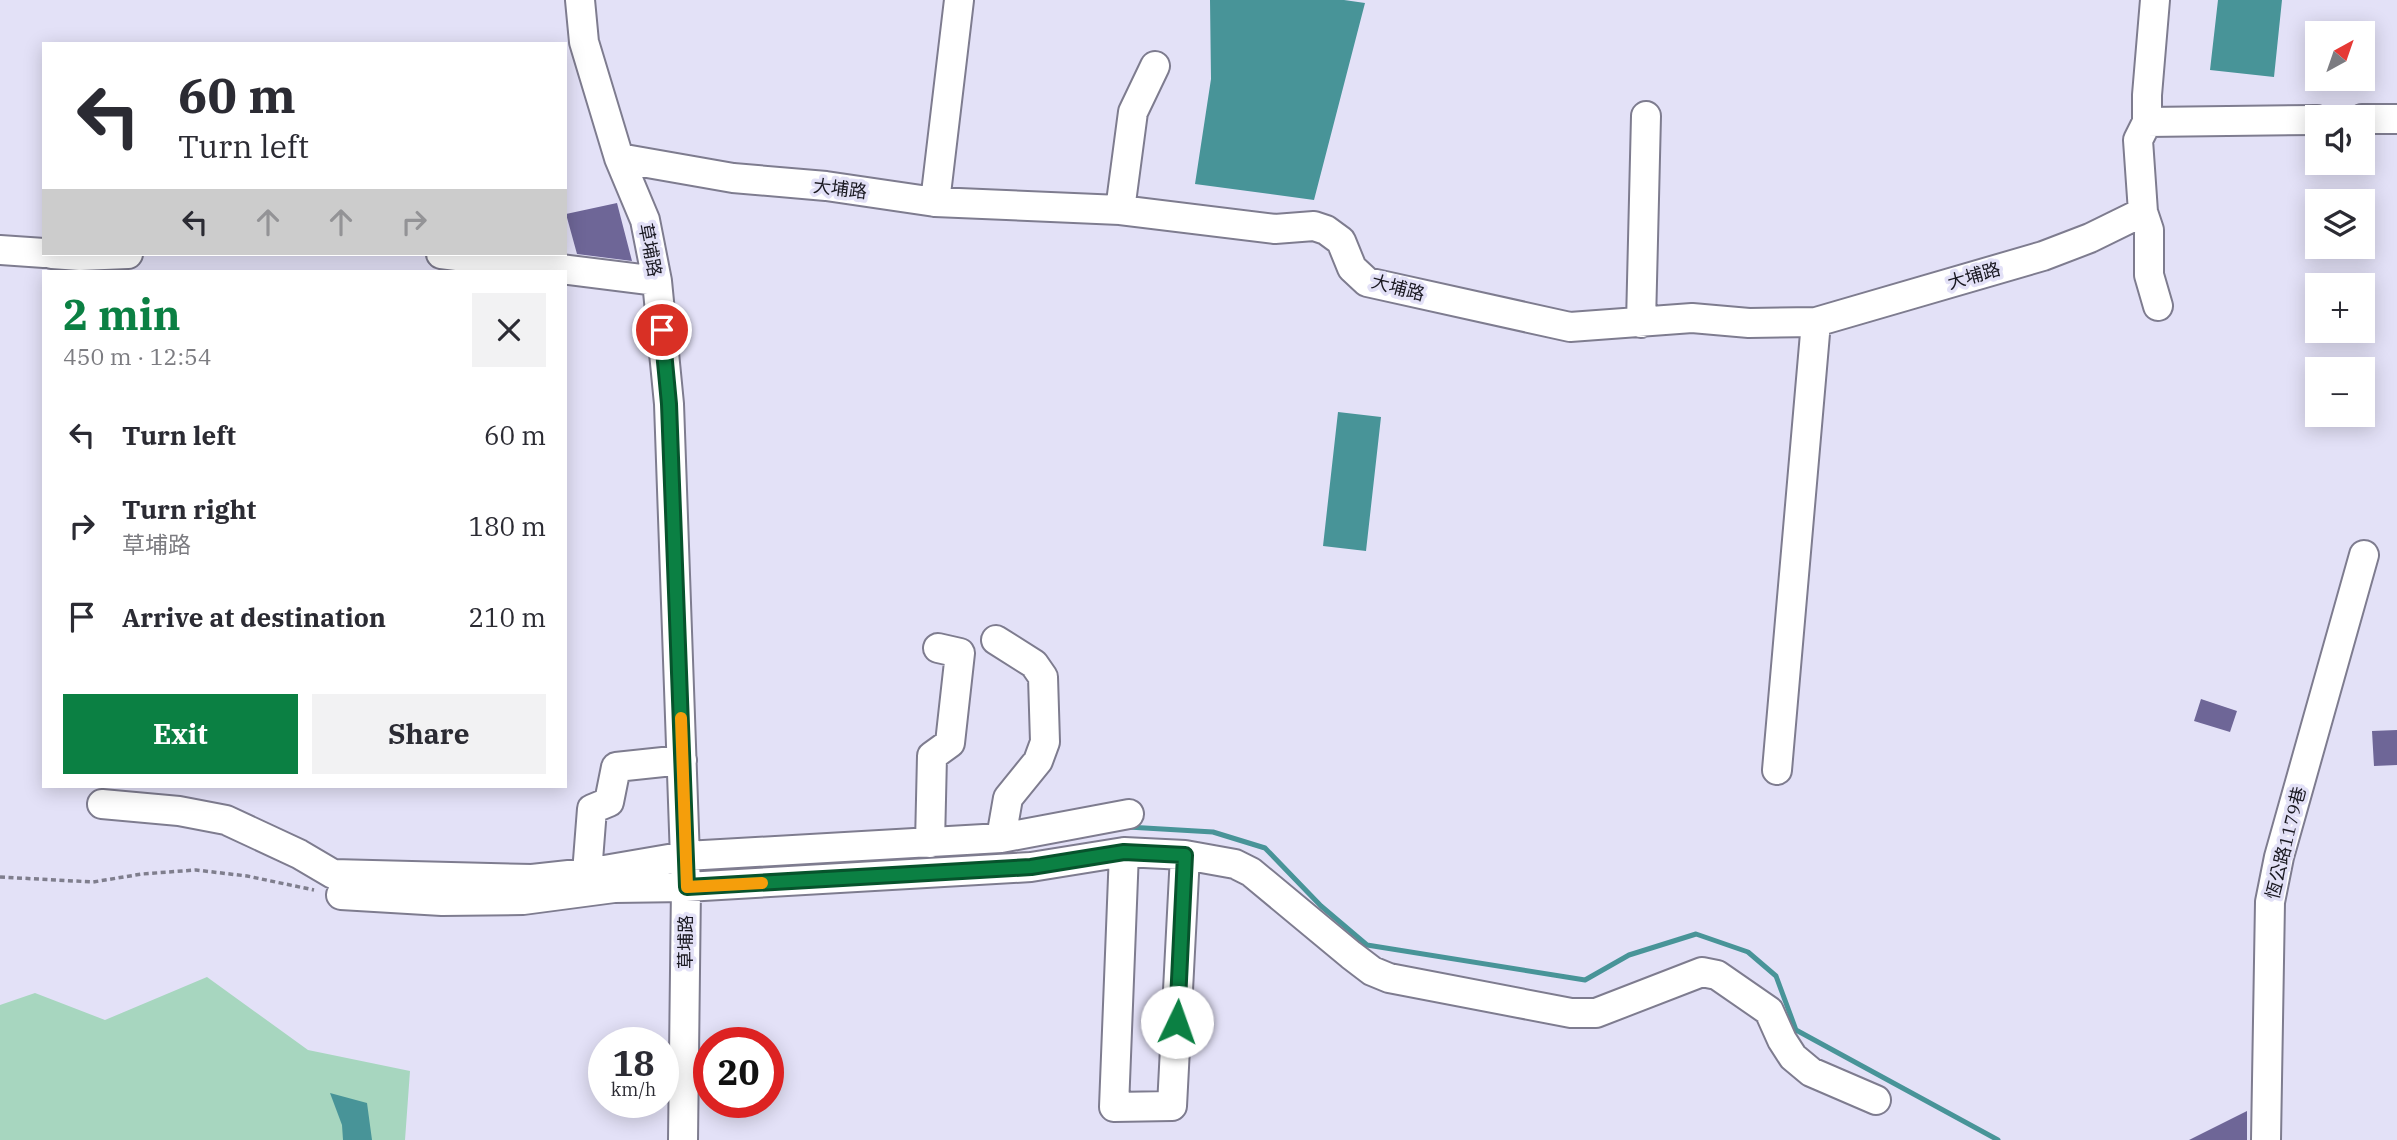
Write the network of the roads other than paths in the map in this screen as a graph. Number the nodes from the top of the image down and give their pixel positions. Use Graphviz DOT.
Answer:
graph roads {
  1 [pos="580,0"];
  2 [pos="959,0"];
  3 [pos="2155,0"];
  4 [pos="1155,66"];
  5 [pos="1646,116"];
  6 [pos="2397,118"];
  7 [pos="2375,119"];
  8 [pos="2305,120"];
  9 [pos="2147,122"];
  10 [pos="619,158"];
  11 [pos="935,202"];
  12 [pos="1120,210"];
  13 [pos="2143,212"];
  14 [pos="0,250"];
  15 [pos="42,253"];
  16 [pos="457,256"];
  17 [pos="657,281"];
  18 [pos="2158,306"];
  19 [pos="1816,322"];
  20 [pos="1642,323"];
  21 [pos="2364,555"];
  22 [pos="996,640"];
  23 [pos="938,648"];
  24 [pos="682,760"];
  25 [pos="1777,770"];
  26 [pos="102,804"];
  27 [pos="1129,814"];
  28 [pos="1000,838"];
  29 [pos="930,843"];
  30 [pos="1124,852"];
  31 [pos="1185,855"];
  32 [pos="686,856"];
  33 [pos="587,873"];
  34 [pos="687,887"];
  35 [pos="341,895"];
  36 [pos="1876,1100"];
  37 [pos="683,1140"];
  38 [pos="2266,1140"];
  1 -- 10 [label="street, 草埔路"];
  2 -- 11 [label="street"];
  3 -- 9 [label="street"];
  4 -- 12 [label="street"];
  5 -- 20 [label="street"];
  6 -- 7 [label="street"];
  8 -- 9 [label="street"];
  9 -- 13 [label="street"];
  10 -- 11 [label="street, 大埔路"];
  10 -- 17 [label="street, 草埔路"];
  11 -- 12 [label="street, 大埔路"];
  12 -- 20 [label="street, 大埔路"];
  13 -- 18 [label="street"];
  13 -- 19 [label="street, 大埔路"];
  14 -- 15 [label="street"];
  16 -- 17 [label="street"];
  17 -- 24 [label="street, 草埔路"];
  19 -- 20 [label="street, 大埔路"];
  19 -- 25 [label="street"];
  21 -- 38 [label="street, 恆公路1179巷"];
  22 -- 28 [label="street"];
  23 -- 29 [label="street"];
  24 -- 32 [label="street, 草埔路"];
  24 -- 33 [label="street"];
  26 -- 33 [label="street"];
  27 -- 28 [label="street"];
  28 -- 29 [label="street"];
  29 -- 32 [label="street"];
  30 -- 31 [label="street"];
  30 -- 31 [label="street"];
  30 -- 34 [label="street"];
  31 -- 36 [label="street"];
  32 -- 33 [label="street"];
  32 -- 34 [label="street, 草埔路"];
  34 -- 35 [label="street"];
  34 -- 37 [label="street, 草埔路"];
}
